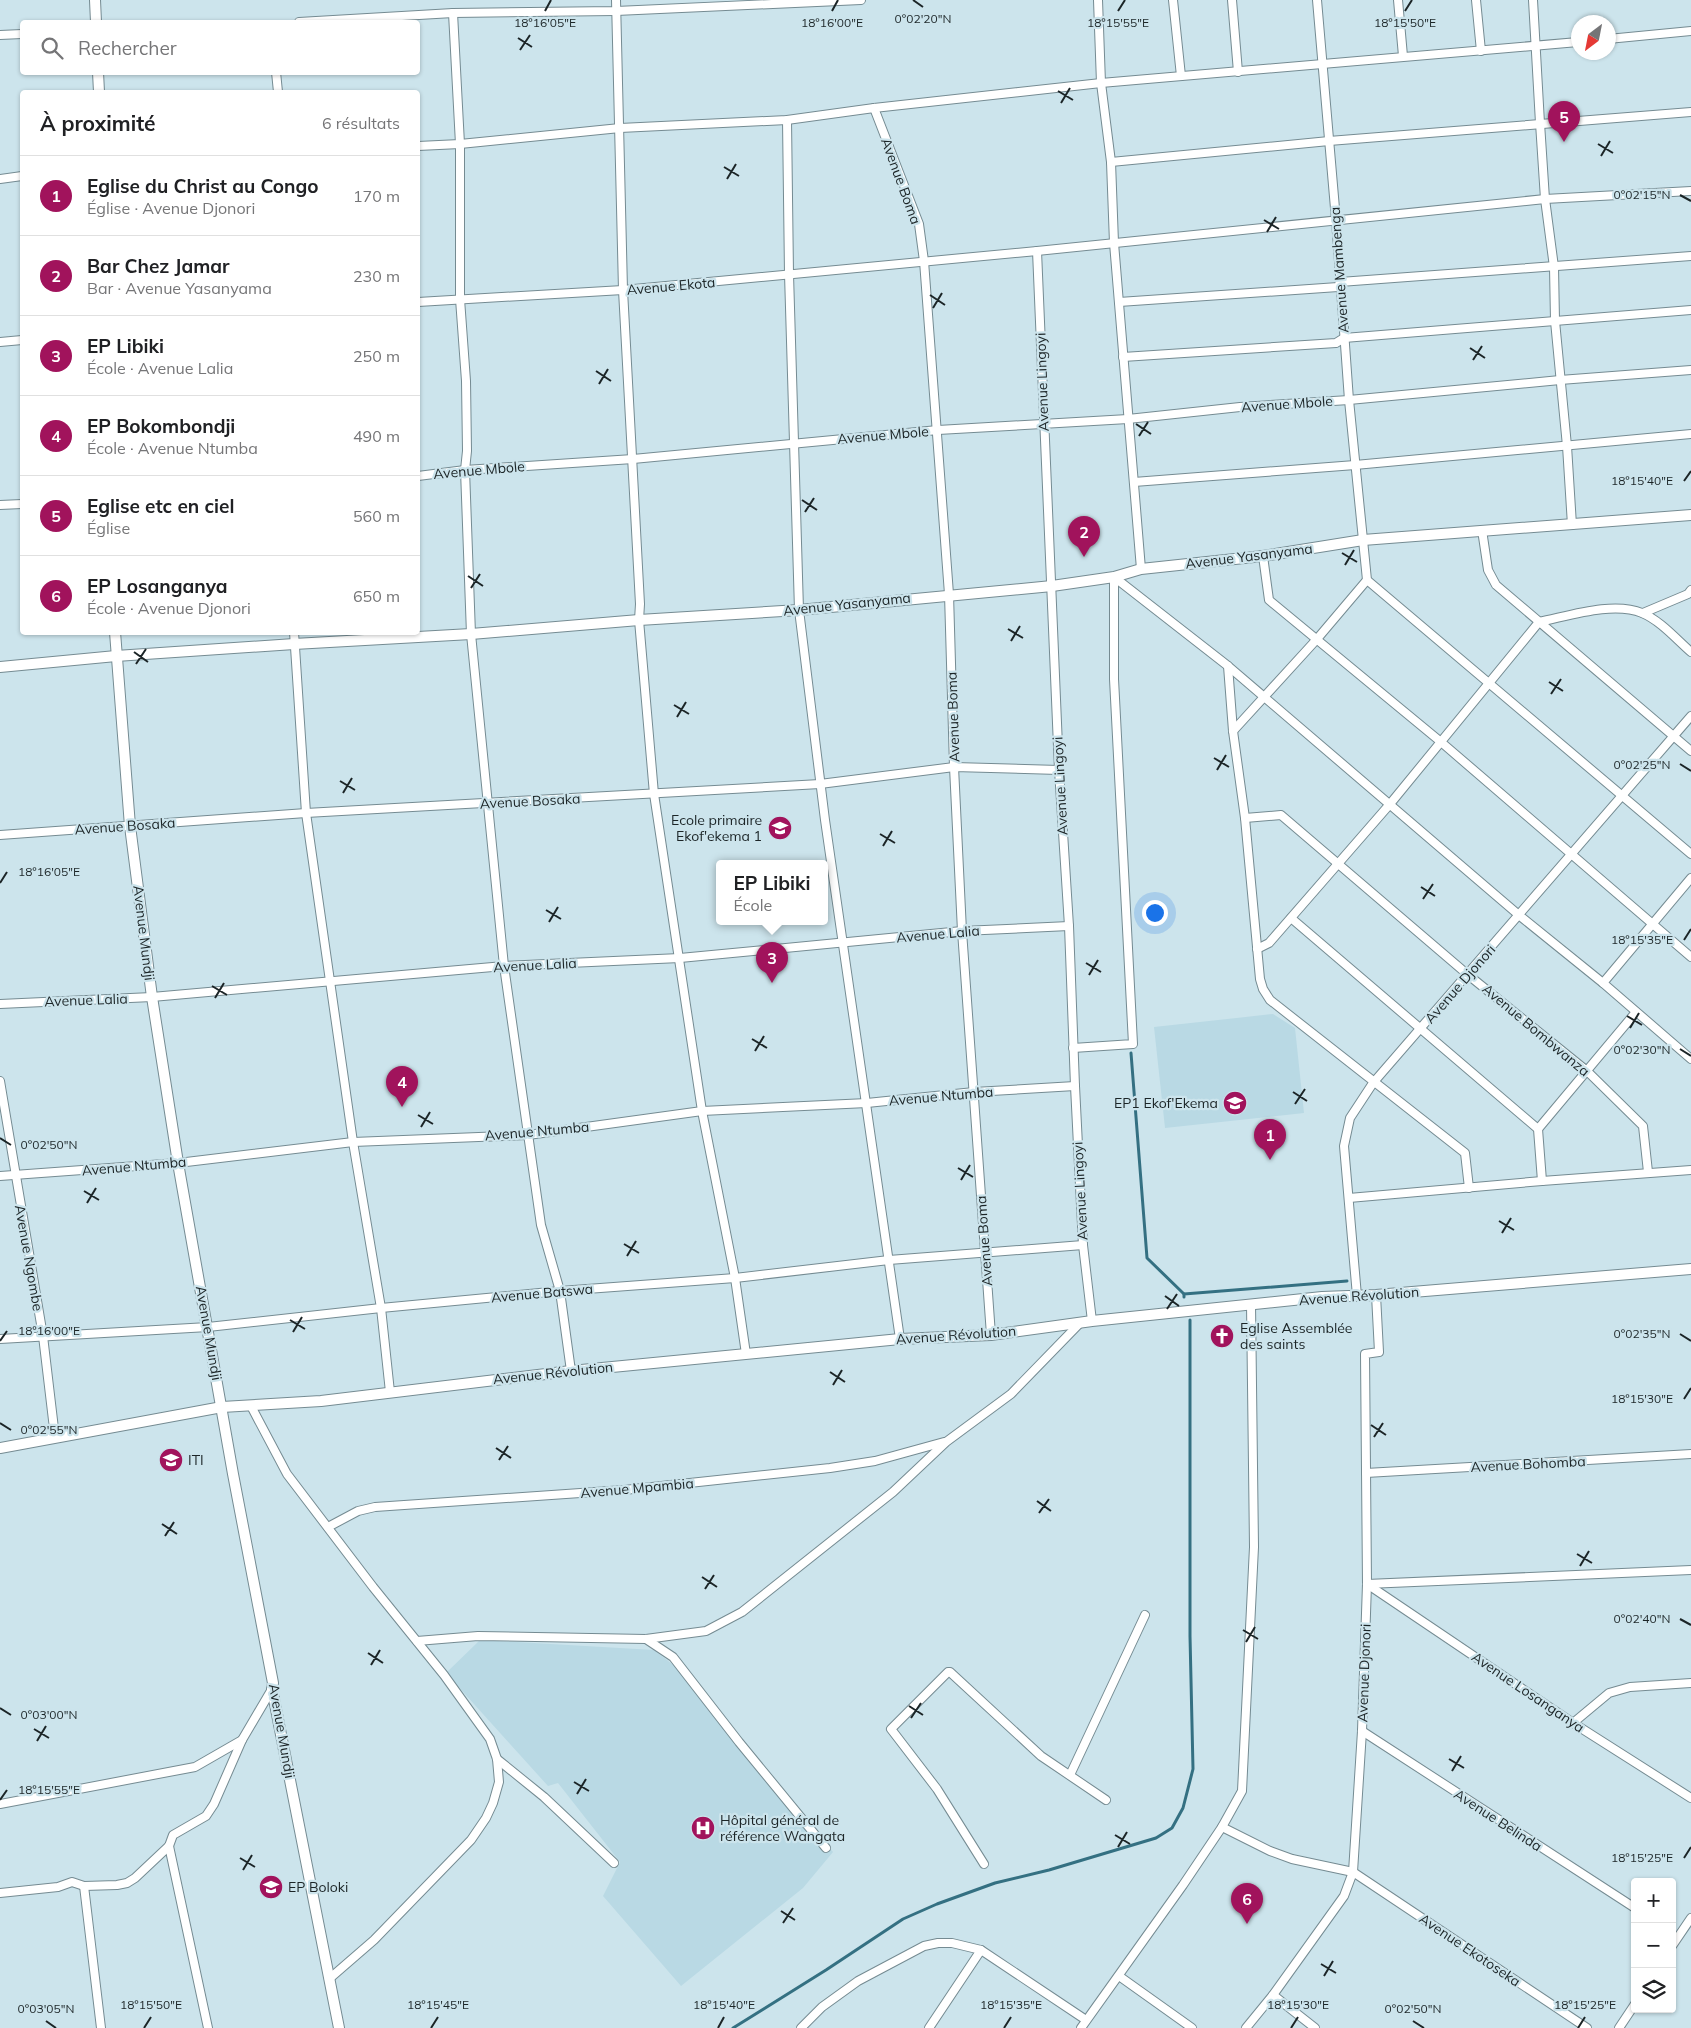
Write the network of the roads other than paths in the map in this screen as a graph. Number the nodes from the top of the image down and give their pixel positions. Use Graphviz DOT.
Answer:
graph roads {
  1 [pos="95,0"];
  2 [pos="616,0"];
  3 [pos="861,0"];
  4 [pos="1098,0"];
  5 [pos="1173,0"];
  6 [pos="1232,0"];
  7 [pos="1317,0"];
  8 [pos="1398,0"];
  9 [pos="1476,0"];
  10 [pos="1533,0"];
  11 [pos="616,11"];
  12 [pos="453,13"];
  13 [pos="96,20"];
  14 [pos="332,20"];
  15 [pos="1691,31"];
  16 [pos="20,34"];
  17 [pos="0,35"];
  18 [pos="1616,38"];
  19 [pos="1571,43"];
  20 [pos="1535,46"];
  21 [pos="1481,51"];
  22 [pos="1403,56"];
  23 [pos="1324,64"];
  24 [pos="1238,72"];
  25 [pos="98,75"];
  26 [pos="276,75"];
  27 [pos="1181,76"];
  28 [pos="1101,83"];
  29 [pos="99,90"];
  30 [pos="278,90"];
  31 [pos="874,108"];
  32 [pos="1691,112"];
  33 [pos="787,120"];
  34 [pos="1540,123"];
  35 [pos="620,128"];
  36 [pos="1329,141"];
  37 [pos="460,144"];
  38 [pos="420,146"];
  39 [pos="1111,162"];
  40 [pos="20,176"];
  41 [pos="0,179"];
  42 [pos="1691,191"];
  43 [pos="1545,199"];
  44 [pos="1336,220"];
  45 [pos="1114,242"];
  46 [pos="1037,251"];
  47 [pos="1691,256"];
  48 [pos="924,262"];
  49 [pos="1554,266"];
  50 [pos="789,274"];
  51 [pos="1340,282"];
  52 [pos="622,290"];
  53 [pos="460,299"];
  54 [pos="420,302"];
  55 [pos="1119,302"];
  56 [pos="1691,310"];
  57 [pos="1555,321"];
  58 [pos="1344,338"];
  59 [pos="20,340"];
  60 [pos="0,342"];
  61 [pos="1123,357"];
  62 [pos="1691,370"];
  63 [pos="1560,380"];
  64 [pos="1348,400"];
  65 [pos="1128,419"];
  66 [pos="1043,423"];
  67 [pos="938,430"];
  68 [pos="1691,434"];
  69 [pos="795,444"];
  70 [pos="1567,446"];
  71 [pos="633,459"];
  72 [pos="1355,465"];
  73 [pos="465,470"];
  74 [pos="420,476"];
  75 [pos="1134,482"];
  76 [pos="20,504"];
  77 [pos="0,505"];
  78 [pos="1691,515"];
  79 [pos="1572,525"];
  80 [pos="1482,530"];
  81 [pos="1363,540"];
  82 [pos="1263,556"];
  83 [pos="1141,569"];
  84 [pos="1114,577"];
  85 [pos="1367,580"];
  86 [pos="1052,586"];
  87 [pos="1691,590"];
  88 [pos="949,594"];
  89 [pos="799,610"];
  90 [pos="1643,613"];
  91 [pos="639,620"];
  92 [pos="1539,622"];
  93 [pos="471,634"];
  94 [pos="115,635"];
  95 [pos="294,635"];
  96 [pos="1317,639"];
  97 [pos="294,644"];
  98 [pos="1691,652"];
  99 [pos="116,656"];
  100 [pos="1228,666"];
  101 [pos="0,667"];
  102 [pos="1489,683"];
  103 [pos="1264,697"];
  104 [pos="1691,716"];
  105 [pos="1233,731"];
  106 [pos="1674,736"];
  107 [pos="1441,742"];
  108 [pos="1691,751"];
  109 [pos="954,767"];
  110 [pos="1059,770"];
  111 [pos="820,784"];
  112 [pos="654,794"];
  113 [pos="1623,796"];
  114 [pos="488,804"];
  115 [pos="1390,804"];
  116 [pos="306,813"];
  117 [pos="1245,818"];
  118 [pos="130,826"];
  119 [pos="0,835"];
  120 [pos="1691,854"];
  121 [pos="1571,855"];
  122 [pos="1339,863"];
  123 [pos="1691,878"];
  124 [pos="1520,916"];
  125 [pos="1291,918"];
  126 [pos="1652,924"];
  127 [pos="1069,926"];
  128 [pos="962,931"];
  129 [pos="843,944"];
  130 [pos="1257,949"];
  131 [pos="1691,957"];
  132 [pos="680,958"];
  133 [pos="504,966"];
  134 [pos="1467,974"];
  135 [pos="330,982"];
  136 [pos="1602,983"];
  137 [pos="152,997"];
  138 [pos="0,1004"];
  139 [pos="1636,1012"];
  140 [pos="1422,1028"];
  141 [pos="1073,1048"];
  142 [pos="1691,1060"];
  143 [pos="1586,1071"];
  144 [pos="0,1080"];
  145 [pos="1373,1083"];
  146 [pos="1075,1086"];
  147 [pos="974,1092"];
  148 [pos="867,1102"];
  149 [pos="702,1111"];
  150 [pos="1538,1129"];
  151 [pos="528,1135"];
  152 [pos="352,1142"];
  153 [pos="178,1162"];
  154 [pos="1691,1170"];
  155 [pos="1648,1172"];
  156 [pos="15,1175"];
  157 [pos="0,1176"];
  158 [pos="1542,1180"];
  159 [pos="1470,1188"];
  160 [pos="1349,1198"];
  161 [pos="1083,1245"];
  162 [pos="985,1254"];
  163 [pos="889,1260"];
  164 [pos="1691,1268"];
  165 [pos="735,1278"];
  166 [pos="560,1291"];
  167 [pos="1376,1295"];
  168 [pos="1357,1296"];
  169 [pos="1251,1304"];
  170 [pos="380,1308"];
  171 [pos="1092,1321"];
  172 [pos="1080,1323"];
  173 [pos="208,1328"];
  174 [pos="991,1334"];
  175 [pos="43,1336"];
  176 [pos="0,1339"];
  177 [pos="900,1339"];
  178 [pos="746,1354"];
  179 [pos="571,1370"];
  180 [pos="390,1392"];
  181 [pos="251,1406"];
  182 [pos="222,1407"];
  183 [pos="55,1436"];
  184 [pos="946,1442"];
  185 [pos="0,1448"];
  186 [pos="1691,1454"];
  187 [pos="1366,1473"];
  188 [pos="328,1527"];
  189 [pos="1691,1570"];
  190 [pos="1367,1584"];
  191 [pos="1145,1615"];
  192 [pos="646,1639"];
  193 [pos="417,1641"];
  194 [pos="1691,1683"];
  195 [pos="272,1689"];
  196 [pos="1573,1723"];
  197 [pos="1362,1731"];
  198 [pos="242,1740"];
  199 [pos="497,1759"];
  200 [pos="1070,1775"];
  201 [pos="1691,1798"];
  202 [pos="1106,1800"];
  203 [pos="0,1804"];
  204 [pos="1222,1827"];
  205 [pos="169,1846"];
  206 [pos="826,1848"];
  207 [pos="614,1863"];
  208 [pos="984,1864"];
  209 [pos="1353,1872"];
  210 [pos="84,1886"];
  211 [pos="0,1893"];
  212 [pos="1631,1905"];
  213 [pos="1691,1918"];
  214 [pos="1676,1934"];
  215 [pos="981,1950"];
  216 [pos="1119,1976"];
  217 [pos="329,1979"];
  218 [pos="1273,1996"];
  219 [pos="1631,2010"];
  220 [pos="1086,2020"];
  221 [pos="101,2028"];
  222 [pos="208,2028"];
  223 [pos="339,2028"];
  224 [pos="801,2028"];
  225 [pos="930,2028"];
  226 [pos="1081,2028"];
  227 [pos="1192,2028"];
  228 [pos="1246,2028"];
  229 [pos="1315,2028"];
  230 [pos="1587,2028"];
  231 [pos="1619,2028"];
  1 -- 13 [label="street"];
  2 -- 11 [label="street"];
  3 -- 11 [label="street"];
  4 -- 28 [label="street"];
  5 -- 27 [label="street"];
  6 -- 24 [label="street"];
  7 -- 23 [label="street, Avenue Mambenga"];
  8 -- 22 [label="street"];
  9 -- 21 [label="street"];
  10 -- 20 [label="street"];
  11 -- 12 [label="street"];
  11 -- 35 [label="street"];
  12 -- 14 [label="street"];
  12 -- 37 [label="street"];
  15 -- 18 [label="street"];
  16 -- 17 [label="street"];
  19 -- 20 [label="street"];
  20 -- 21 [label="street"];
  20 -- 34 [label="street"];
  21 -- 22 [label="street"];
  22 -- 23 [label="street"];
  23 -- 24 [label="street"];
  23 -- 36 [label="street, Avenue Mambenga"];
  24 -- 27 [label="street"];
  25 -- 29 [label="street"];
  26 -- 30 [label="street"];
  27 -- 28 [label="street"];
  28 -- 31 [label="street"];
  28 -- 39 [label="street"];
  31 -- 33 [label="street"];
  31 -- 48 [label="street, Avenue Boma"];
  32 -- 34 [label="street"];
  33 -- 35 [label="street"];
  33 -- 50 [label="street"];
  34 -- 36 [label="street"];
  34 -- 43 [label="street"];
  35 -- 37 [label="street"];
  35 -- 52 [label="street"];
  36 -- 39 [label="street"];
  36 -- 44 [label="street, Avenue Mambenga"];
  37 -- 38 [label="street"];
  37 -- 53 [label="street"];
  39 -- 45 [label="street"];
  40 -- 41 [label="street"];
  42 -- 43 [label="street, Avenue Ekota"];
  43 -- 44 [label="street, Avenue Ekota"];
  43 -- 49 [label="street"];
  44 -- 45 [label="street, Avenue Ekota"];
  44 -- 51 [label="street, Avenue Mambenga"];
  45 -- 46 [label="street, Avenue Ekota"];
  45 -- 55 [label="street"];
  46 -- 48 [label="street, Avenue Ekota"];
  46 -- 66 [label="street, Avenue Lingoyi"];
  47 -- 49 [label="street"];
  48 -- 50 [label="street, Avenue Ekota"];
  48 -- 67 [label="street, Avenue Boma"];
  49 -- 51 [label="street"];
  49 -- 57 [label="street"];
  50 -- 52 [label="street, Avenue Ekota"];
  50 -- 69 [label="street"];
  51 -- 55 [label="street"];
  51 -- 58 [label="street, Avenue Mambenga"];
  52 -- 53 [label="street, Avenue Ekota"];
  52 -- 71 [label="street"];
  53 -- 54 [label="street, Avenue Ekota"];
  53 -- 73 [label="street"];
  55 -- 61 [label="street"];
  56 -- 57 [label="street"];
  57 -- 58 [label="street"];
  57 -- 63 [label="street"];
  58 -- 61 [label="street"];
  58 -- 64 [label="street, Avenue Mambenga"];
  59 -- 60 [label="street"];
  61 -- 65 [label="street"];
  62 -- 63 [label="street, Avenue Mbole"];
  63 -- 64 [label="street, Avenue Mbole"];
  63 -- 70 [label="street"];
  64 -- 65 [label="street, Avenue Mbole"];
  64 -- 72 [label="street, Avenue Mambenga"];
  65 -- 66 [label="street, Avenue Mbole"];
  65 -- 75 [label="street"];
  66 -- 67 [label="street, Avenue Mbole"];
  66 -- 86 [label="street, Avenue Lingoyi"];
  67 -- 69 [label="street, Avenue Mbole"];
  67 -- 88 [label="street, Avenue Boma"];
  68 -- 70 [label="street"];
  69 -- 71 [label="street, Avenue Mbole"];
  69 -- 89 [label="street"];
  70 -- 72 [label="street"];
  70 -- 79 [label="street"];
  71 -- 73 [label="street, Avenue Mbole"];
  71 -- 91 [label="street"];
  72 -- 75 [label="street"];
  72 -- 81 [label="street, Avenue Mambenga"];
  73 -- 74 [label="street, Avenue Mbole"];
  73 -- 93 [label="street"];
  75 -- 83 [label="street"];
  76 -- 77 [label="street"];
  78 -- 79 [label="street, Avenue Yasanyama"];
  79 -- 80 [label="street, Avenue Yasanyama"];
  80 -- 81 [label="street, Avenue Yasanyama"];
  80 -- 92 [label="street"];
  81 -- 82 [label="street, Avenue Yasanyama"];
  81 -- 85 [label="street, Avenue Mambenga"];
  82 -- 83 [label="street, Avenue Yasanyama"];
  82 -- 96 [label="street"];
  83 -- 84 [label="street, Avenue Yasanyama"];
  84 -- 86 [label="street, Avenue Yasanyama"];
  84 -- 100 [label="street"];
  84 -- 141 [label="street"];
  85 -- 96 [label="street"];
  85 -- 102 [label="street"];
  86 -- 88 [label="street, Avenue Yasanyama"];
  86 -- 110 [label="street, Avenue Lingoyi"];
  87 -- 90 [label="street"];
  88 -- 89 [label="street, Avenue Yasanyama"];
  88 -- 109 [label="street, Avenue Boma"];
  89 -- 91 [label="street, Avenue Yasanyama"];
  89 -- 111 [label="street"];
  90 -- 92 [label="street"];
  90 -- 98 [label="street"];
  91 -- 93 [label="street, Avenue Yasanyama"];
  91 -- 112 [label="street"];
  92 -- 102 [label="street"];
  92 -- 106 [label="street"];
  93 -- 97 [label="street, Avenue Yasanyama"];
  93 -- 114 [label="street"];
  94 -- 99 [label="street, Avenue Mundji"];
  95 -- 97 [label="street"];
  96 -- 103 [label="street"];
  96 -- 107 [label="street"];
  97 -- 99 [label="street, Avenue Yasanyama"];
  97 -- 116 [label="street"];
  99 -- 101 [label="street, Avenue Yasanyama"];
  99 -- 118 [label="street, Avenue Mundji"];
  100 -- 103 [label="street"];
  100 -- 105 [label="street"];
  102 -- 107 [label="street"];
  102 -- 113 [label="street"];
  103 -- 105 [label="street"];
  103 -- 115 [label="street"];
  104 -- 106 [label="street, Avenue Djonori"];
  105 -- 117 [label="street"];
  106 -- 108 [label="street"];
  106 -- 113 [label="street, Avenue Djonori"];
  107 -- 115 [label="street"];
  107 -- 121 [label="street"];
  109 -- 110 [label="street, Avenue Bosaka"];
  109 -- 111 [label="street, Avenue Bosaka"];
  109 -- 128 [label="street, Avenue Boma"];
  110 -- 127 [label="street, Avenue Lingoyi"];
  111 -- 112 [label="street, Avenue Bosaka"];
  111 -- 129 [label="street"];
  112 -- 114 [label="street, Avenue Bosaka"];
  112 -- 132 [label="street"];
  113 -- 120 [label="street"];
  113 -- 121 [label="street, Avenue Djonori"];
  114 -- 116 [label="street, Avenue Bosaka"];
  114 -- 133 [label="street"];
  115 -- 122 [label="street"];
  115 -- 124 [label="street"];
  116 -- 118 [label="street, Avenue Bosaka"];
  116 -- 135 [label="street"];
  117 -- 122 [label="street, Avenue Bombwanza"];
  117 -- 130 [label="street"];
  118 -- 119 [label="street, Avenue Bosaka"];
  118 -- 137 [label="street, Avenue Mundji"];
  121 -- 124 [label="street, Avenue Djonori"];
  121 -- 126 [label="street"];
  122 -- 125 [label="street"];
  122 -- 134 [label="street, Avenue Bombwanza"];
  123 -- 126 [label="street"];
  124 -- 134 [label="street, Avenue Djonori"];
  124 -- 136 [label="street"];
  125 -- 130 [label="street"];
  125 -- 140 [label="street"];
  126 -- 131 [label="street"];
  126 -- 136 [label="street"];
  127 -- 128 [label="street, Avenue Lalia"];
  127 -- 141 [label="street, Avenue Lingoyi"];
  128 -- 129 [label="street, Avenue Lalia"];
  128 -- 147 [label="street, Avenue Boma"];
  129 -- 132 [label="street, Avenue Lalia"];
  129 -- 148 [label="street"];
  130 -- 145 [label="street"];
  132 -- 133 [label="street, Avenue Lalia"];
  132 -- 149 [label="street"];
  133 -- 135 [label="street, Avenue Lalia"];
  133 -- 151 [label="street"];
  134 -- 140 [label="street, Avenue Djonori"];
  134 -- 143 [label="street, Avenue Bombwanza"];
  135 -- 137 [label="street, Avenue Lalia"];
  135 -- 152 [label="street"];
  136 -- 139 [label="street"];
  137 -- 138 [label="street, Avenue Lalia"];
  137 -- 153 [label="street, Avenue Mundji"];
  139 -- 142 [label="street"];
  139 -- 143 [label="street"];
  140 -- 145 [label="street, Avenue Djonori"];
  140 -- 150 [label="street"];
  141 -- 146 [label="street, Avenue Lingoyi"];
  143 -- 150 [label="street"];
  143 -- 155 [label="street, Avenue Bombwanza"];
  144 -- 156 [label="street, Avenue Ngombe"];
  145 -- 159 [label="street"];
  145 -- 160 [label="street, Avenue Djonori"];
  146 -- 147 [label="street, Avenue Ntumba"];
  146 -- 161 [label="street, Avenue Lingoyi"];
  147 -- 148 [label="street, Avenue Ntumba"];
  147 -- 162 [label="street, Avenue Boma"];
  148 -- 149 [label="street, Avenue Ntumba"];
  148 -- 163 [label="street"];
  149 -- 151 [label="street, Avenue Ntumba"];
  149 -- 165 [label="street"];
  150 -- 158 [label="street"];
  151 -- 152 [label="street, Avenue Ntumba"];
  151 -- 166 [label="street"];
  152 -- 153 [label="street, Avenue Ntumba"];
  152 -- 170 [label="street"];
  153 -- 156 [label="street, Avenue Ntumba"];
  153 -- 173 [label="street, Avenue Mundji"];
  154 -- 155 [label="street"];
  155 -- 158 [label="street"];
  156 -- 157 [label="street, Avenue Ntumba"];
  156 -- 175 [label="street, Avenue Ngombe"];
  158 -- 159 [label="street"];
  159 -- 160 [label="street"];
  160 -- 168 [label="street, Avenue Djonori"];
  161 -- 162 [label="street, Avenue Batswa"];
  161 -- 171 [label="street, Avenue Lingoyi"];
  162 -- 163 [label="street, Avenue Batswa"];
  162 -- 174 [label="street, Avenue Boma"];
  163 -- 165 [label="street, Avenue Batswa"];
  163 -- 177 [label="street"];
  164 -- 167 [label="street, Avenue Révolution"];
  165 -- 166 [label="street, Avenue Batswa"];
  165 -- 178 [label="street"];
  166 -- 170 [label="street, Avenue Batswa"];
  166 -- 179 [label="street"];
  167 -- 168 [label="street, Avenue Révolution"];
  167 -- 187 [label="street, Avenue Djonori"];
  168 -- 169 [label="street, Avenue Révolution"];
  169 -- 171 [label="street, Avenue Révolution"];
  169 -- 204 [label="street"];
  170 -- 173 [label="street, Avenue Batswa"];
  170 -- 180 [label="street"];
  171 -- 172 [label="street, Avenue Révolution"];
  172 -- 174 [label="street, Avenue Révolution"];
  172 -- 184 [label="street"];
  173 -- 175 [label="street, Avenue Batswa"];
  173 -- 182 [label="street, Avenue Mundji"];
  174 -- 177 [label="street, Avenue Révolution"];
  175 -- 176 [label="street, Avenue Batswa"];
  175 -- 183 [label="street, Avenue Ngombe"];
  177 -- 178 [label="street, Avenue Révolution"];
  178 -- 179 [label="street, Avenue Révolution"];
  179 -- 180 [label="street, Avenue Révolution"];
  180 -- 181 [label="street, Avenue Révolution"];
  181 -- 182 [label="street, Avenue Révolution"];
  181 -- 188 [label="street"];
  182 -- 183 [label="street, Avenue Révolution"];
  182 -- 195 [label="street, Avenue Mundji"];
  183 -- 185 [label="street, Avenue Révolution"];
  184 -- 188 [label="street, Avenue Mpambia"];
  184 -- 192 [label="street"];
  186 -- 187 [label="street, Avenue Bohomba"];
  187 -- 190 [label="street, Avenue Djonori"];
  188 -- 193 [label="street"];
  189 -- 190 [label="street"];
  190 -- 196 [label="street, Avenue Losanganya"];
  190 -- 197 [label="street, Avenue Djonori"];
  191 -- 200 [label="street"];
  192 -- 193 [label="street"];
  192 -- 206 [label="street"];
  193 -- 199 [label="street"];
  194 -- 196 [label="street"];
  195 -- 198 [label="street"];
  195 -- 217 [label="street, Avenue Mundji"];
  196 -- 201 [label="street, Avenue Losanganya"];
  197 -- 209 [label="street, Avenue Djonori"];
  197 -- 212 [label="street, Avenue Belinda"];
  198 -- 203 [label="street"];
  198 -- 205 [label="street"];
  199 -- 207 [label="street"];
  199 -- 217 [label="street"];
  200 -- 202 [label="street"];
  200 -- 208 [label="street"];
  204 -- 209 [label="street"];
  204 -- 216 [label="street"];
  205 -- 210 [label="street"];
  205 -- 222 [label="street"];
  209 -- 218 [label="street, Avenue Djonori"];
  209 -- 230 [label="street, Avenue Ekotoseka"];
  210 -- 211 [label="street"];
  210 -- 221 [label="street"];
  213 -- 214 [label="street"];
  215 -- 220 [label="street"];
  215 -- 224 [label="street"];
  215 -- 225 [label="street"];
  216 -- 220 [label="street"];
  216 -- 227 [label="street"];
  217 -- 223 [label="street, Avenue Mundji"];
  218 -- 228 [label="street, Avenue Djonori"];
  218 -- 229 [label="street"];
  219 -- 231 [label="street"];
  220 -- 226 [label="street"];
}
